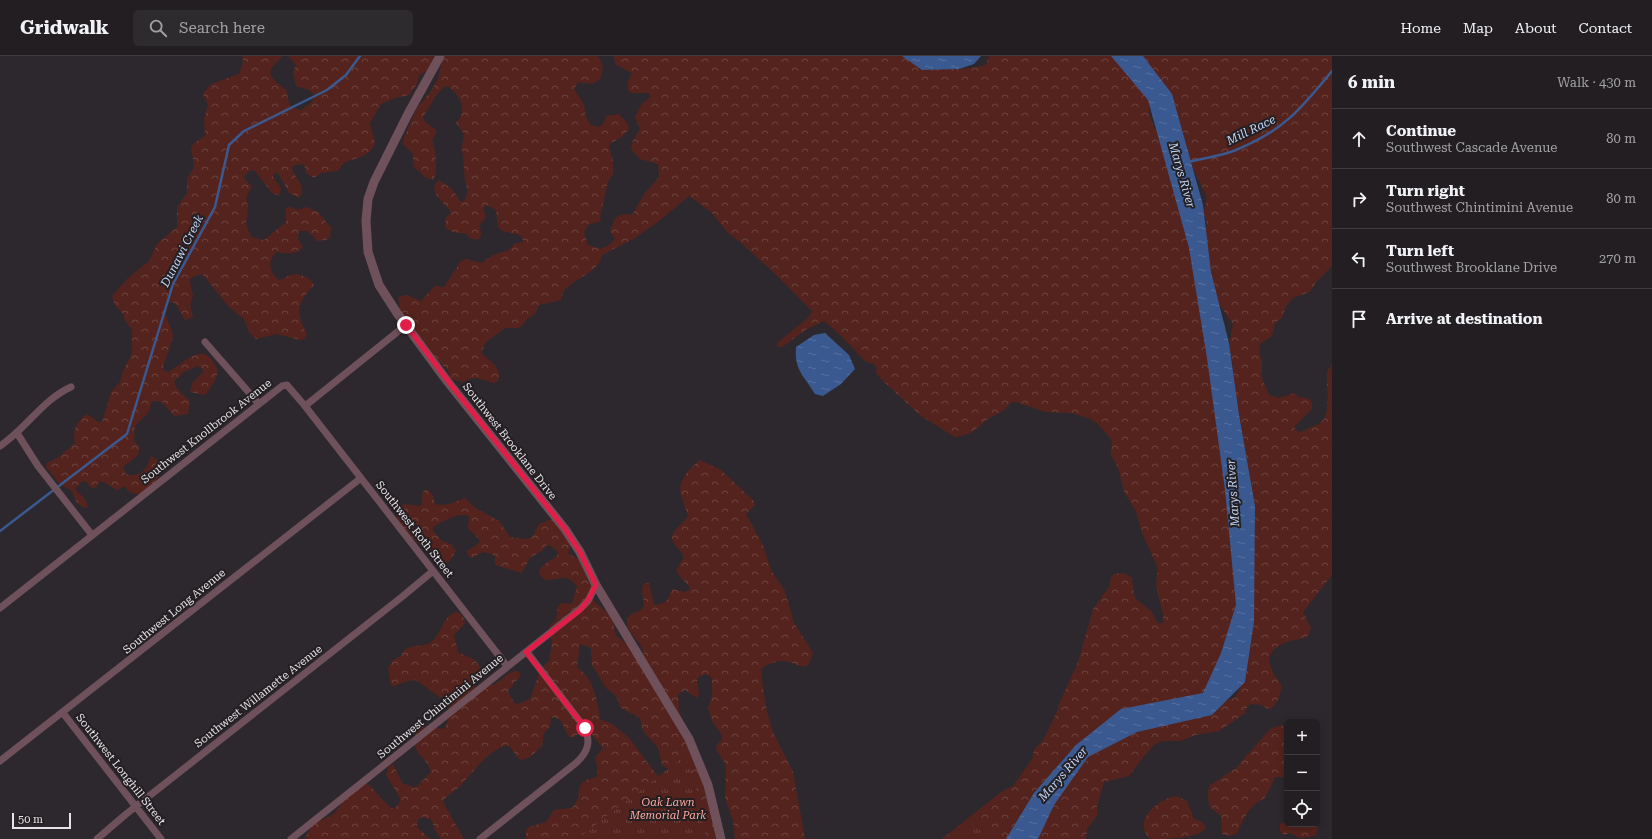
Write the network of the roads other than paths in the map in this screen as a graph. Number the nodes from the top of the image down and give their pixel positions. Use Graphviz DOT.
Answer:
graph roads {
  1 [pos="440,56"];
  2 [pos="406,325"];
  3 [pos="204,342"];
  4 [pos="70,387"];
  5 [pos="259,404"];
  6 [pos="305,406"];
  7 [pos="17,432"];
  8 [pos="0,446"];
  9 [pos="361,478"];
  10 [pos="92,535"];
  11 [pos="433,571"];
  12 [pos="596,585"];
  13 [pos="0,608"];
  14 [pos="526,652"];
  15 [pos="507,666"];
  16 [pos="63,712"];
  17 [pos="0,761"];
  18 [pos="136,806"];
  19 [pos="97,839"];
  20 [pos="161,839"];
  21 [pos="290,839"];
  22 [pos="480,839"];
  23 [pos="720,839"];
  1 -- 2 [label="street, Southwest Brooklane Drive"];
  2 -- 6 [label="street"];
  2 -- 12 [label="street, Southwest Brooklane Drive"];
  3 -- 5 [label="street"];
  4 -- 7 [label="street"];
  5 -- 6 [label="street, Southwest Knollbrook Avenue"];
  5 -- 10 [label="street, Southwest Knollbrook Avenue"];
  6 -- 9 [label="street, Southwest Roth Street"];
  7 -- 8 [label="street"];
  7 -- 10 [label="street"];
  9 -- 11 [label="street, Southwest Roth Street"];
  9 -- 16 [label="street, Southwest Long Avenue"];
  10 -- 13 [label="street, Southwest Knollbrook Avenue"];
  11 -- 15 [label="street, Southwest Roth Street"];
  11 -- 18 [label="street, Southwest Willamette Avenue"];
  12 -- 14 [label="street, Southwest Chintimini Avenue"];
  12 -- 23 [label="street, Southwest Brooklane Drive"];
  14 -- 15 [label="street, Southwest Chintimini Avenue"];
  14 -- 22 [label="street"];
  15 -- 21 [label="street, Southwest Chintimini Avenue"];
  16 -- 17 [label="street, Southwest Long Avenue"];
  16 -- 18 [label="street, Southwest Longhill Street"];
  18 -- 19 [label="street, Southwest Willamette Avenue"];
  18 -- 20 [label="street, Southwest Longhill Street"];
}
